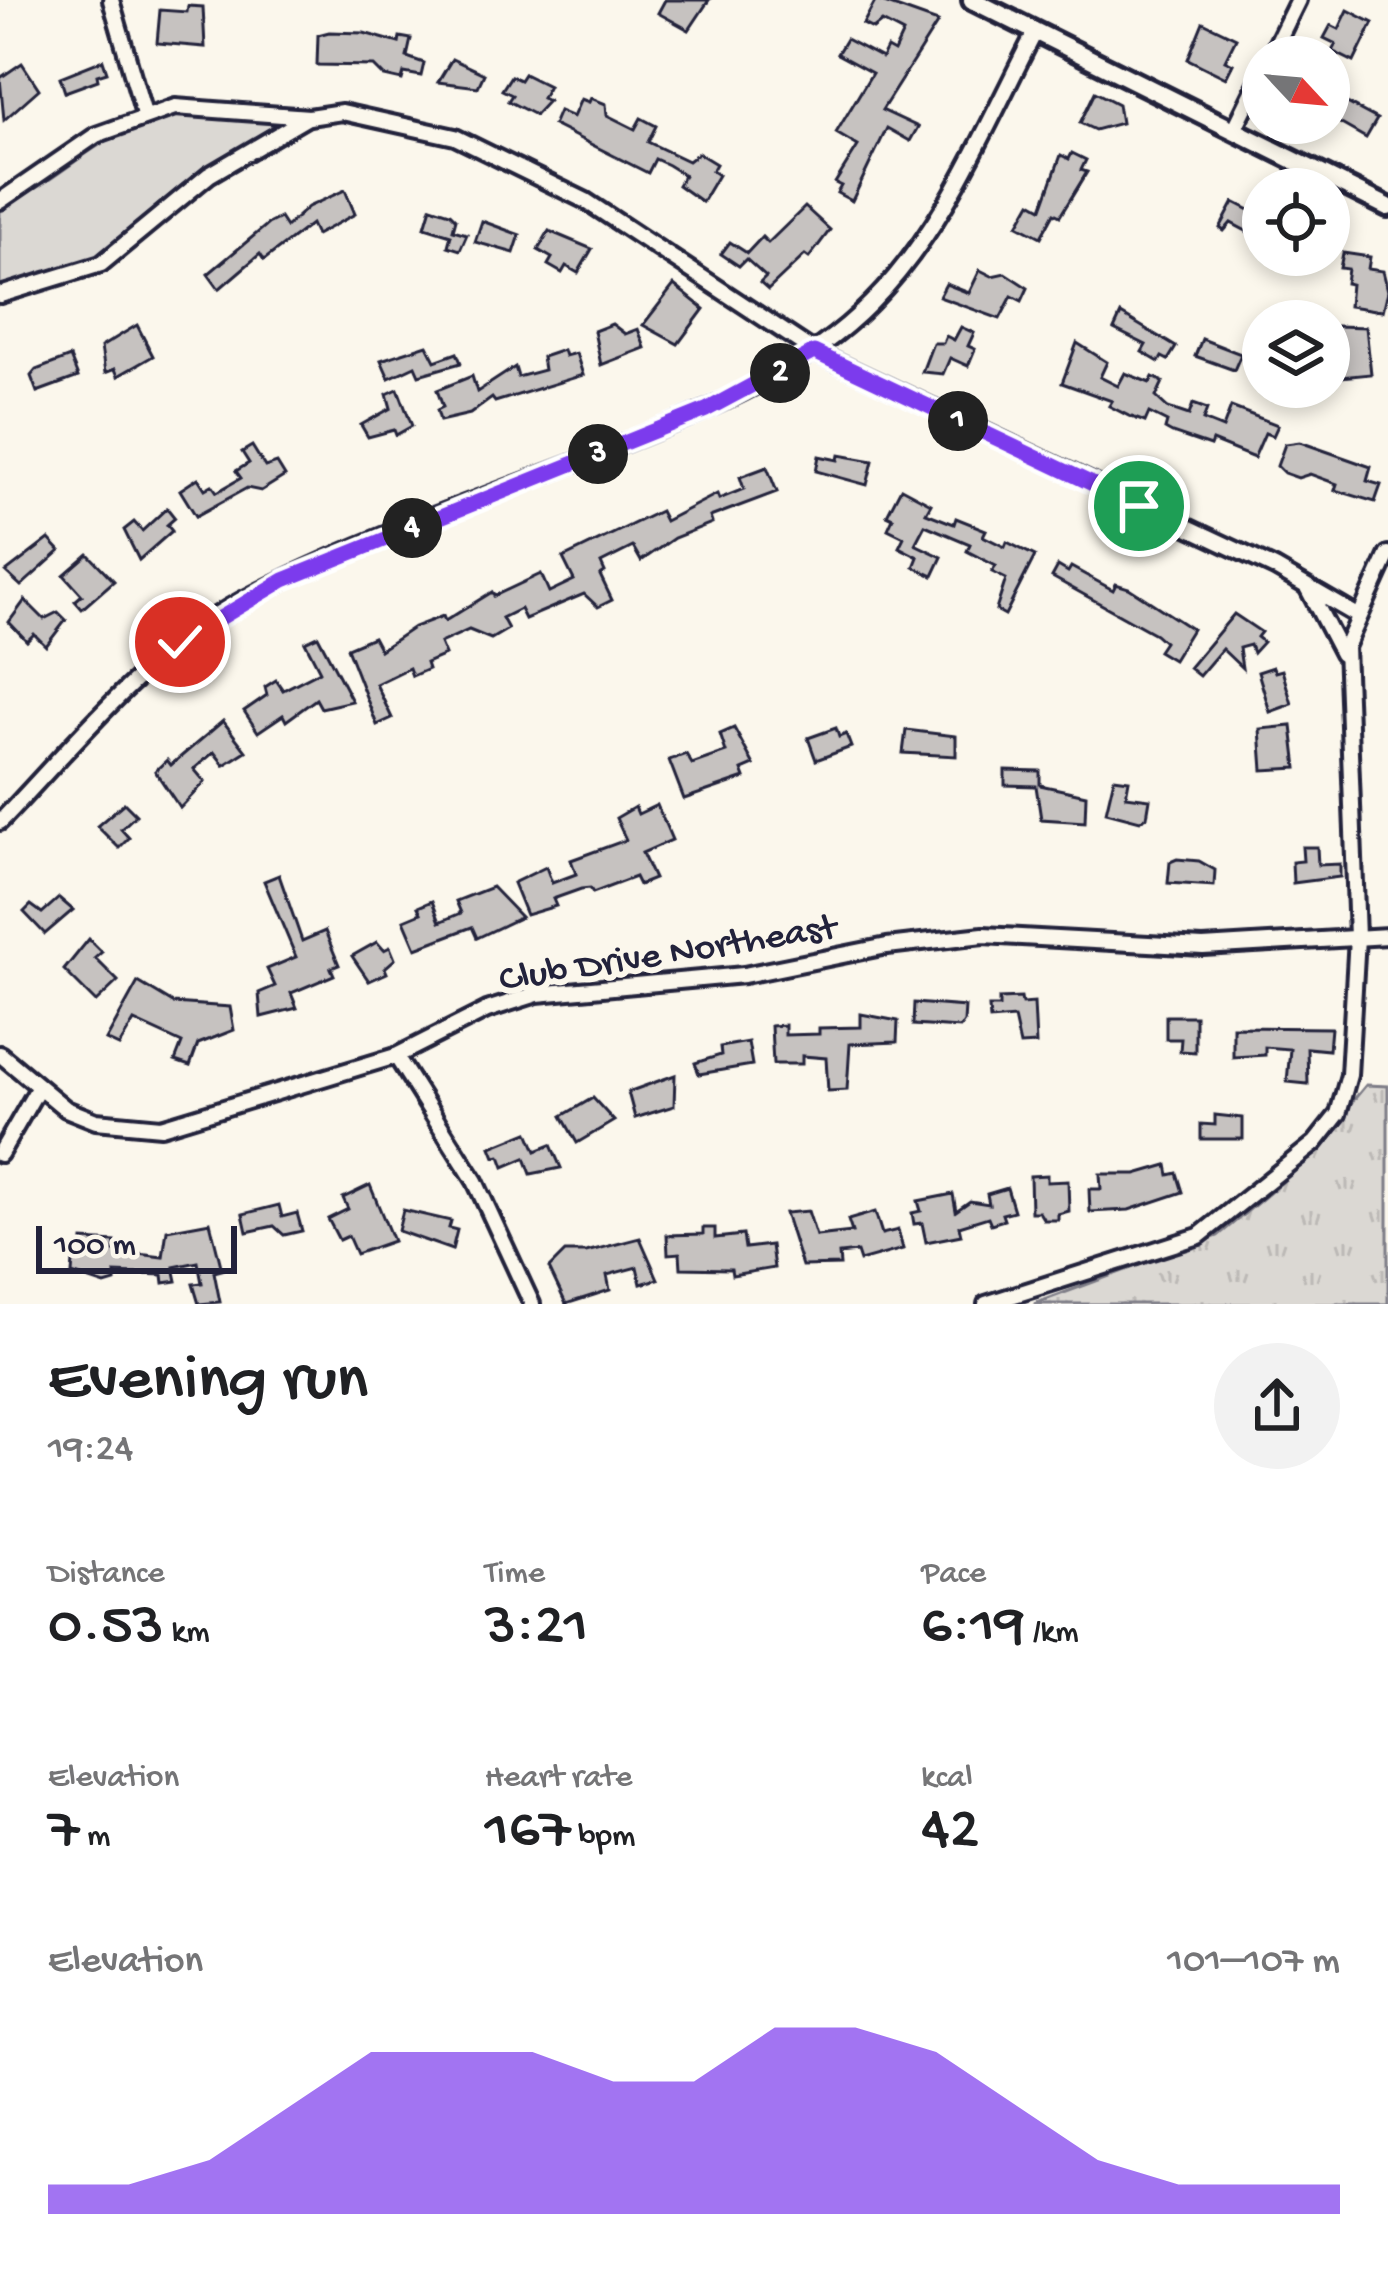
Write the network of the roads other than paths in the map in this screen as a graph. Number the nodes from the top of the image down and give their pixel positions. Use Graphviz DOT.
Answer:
graph roads {
  1 [pos="110,0"];
  2 [pos="1298,0"];
  3 [pos="975,1"];
  4 [pos="1035,32"];
  5 [pos="1280,36"];
  6 [pos="144,114"];
  7 [pos="1242,114"];
  8 [pos="309,117"];
  9 [pos="1234,130"];
  10 [pos="0,200"];
  11 [pos="1388,207"];
  12 [pos="0,295"];
  13 [pos="814,352"];
  14 [pos="1388,554"];
  15 [pos="1305,585"];
  16 [pos="1358,616"];
  17 [pos="1345,657"];
  18 [pos="0,822"];
  19 [pos="1388,936"];
  20 [pos="1357,937"];
  21 [pos="0,1054"];
  22 [pos="396,1056"];
  23 [pos="37,1090"];
  24 [pos="0,1154"];
  25 [pos="532,1304"];
  26 [pos="986,1304"];
  1 -- 6 [label="street"];
  2 -- 5 [label="street"];
  3 -- 4 [label="main road"];
  4 -- 9 [label="main road"];
  4 -- 13 [label="street"];
  6 -- 8 [label="street"];
  6 -- 10 [label="street"];
  7 -- 9 [label="street"];
  8 -- 12 [label="street"];
  8 -- 13 [label="street"];
  9 -- 11 [label="main road"];
  13 -- 15 [label="street"];
  13 -- 18 [label="street"];
  14 -- 16 [label="street"];
  15 -- 16 [label="street"];
  15 -- 17 [label="street"];
  16 -- 17 [label="street"];
  17 -- 20 [label="street"];
  19 -- 20 [label="street, Club Drive Northeast"];
  20 -- 22 [label="street, Club Drive Northeast"];
  20 -- 26 [label="street"];
  21 -- 23 [label="street, Club Drive Northeast"];
  22 -- 23 [label="street, Club Drive Northeast"];
  22 -- 25 [label="street"];
  23 -- 24 [label="street"];
}
